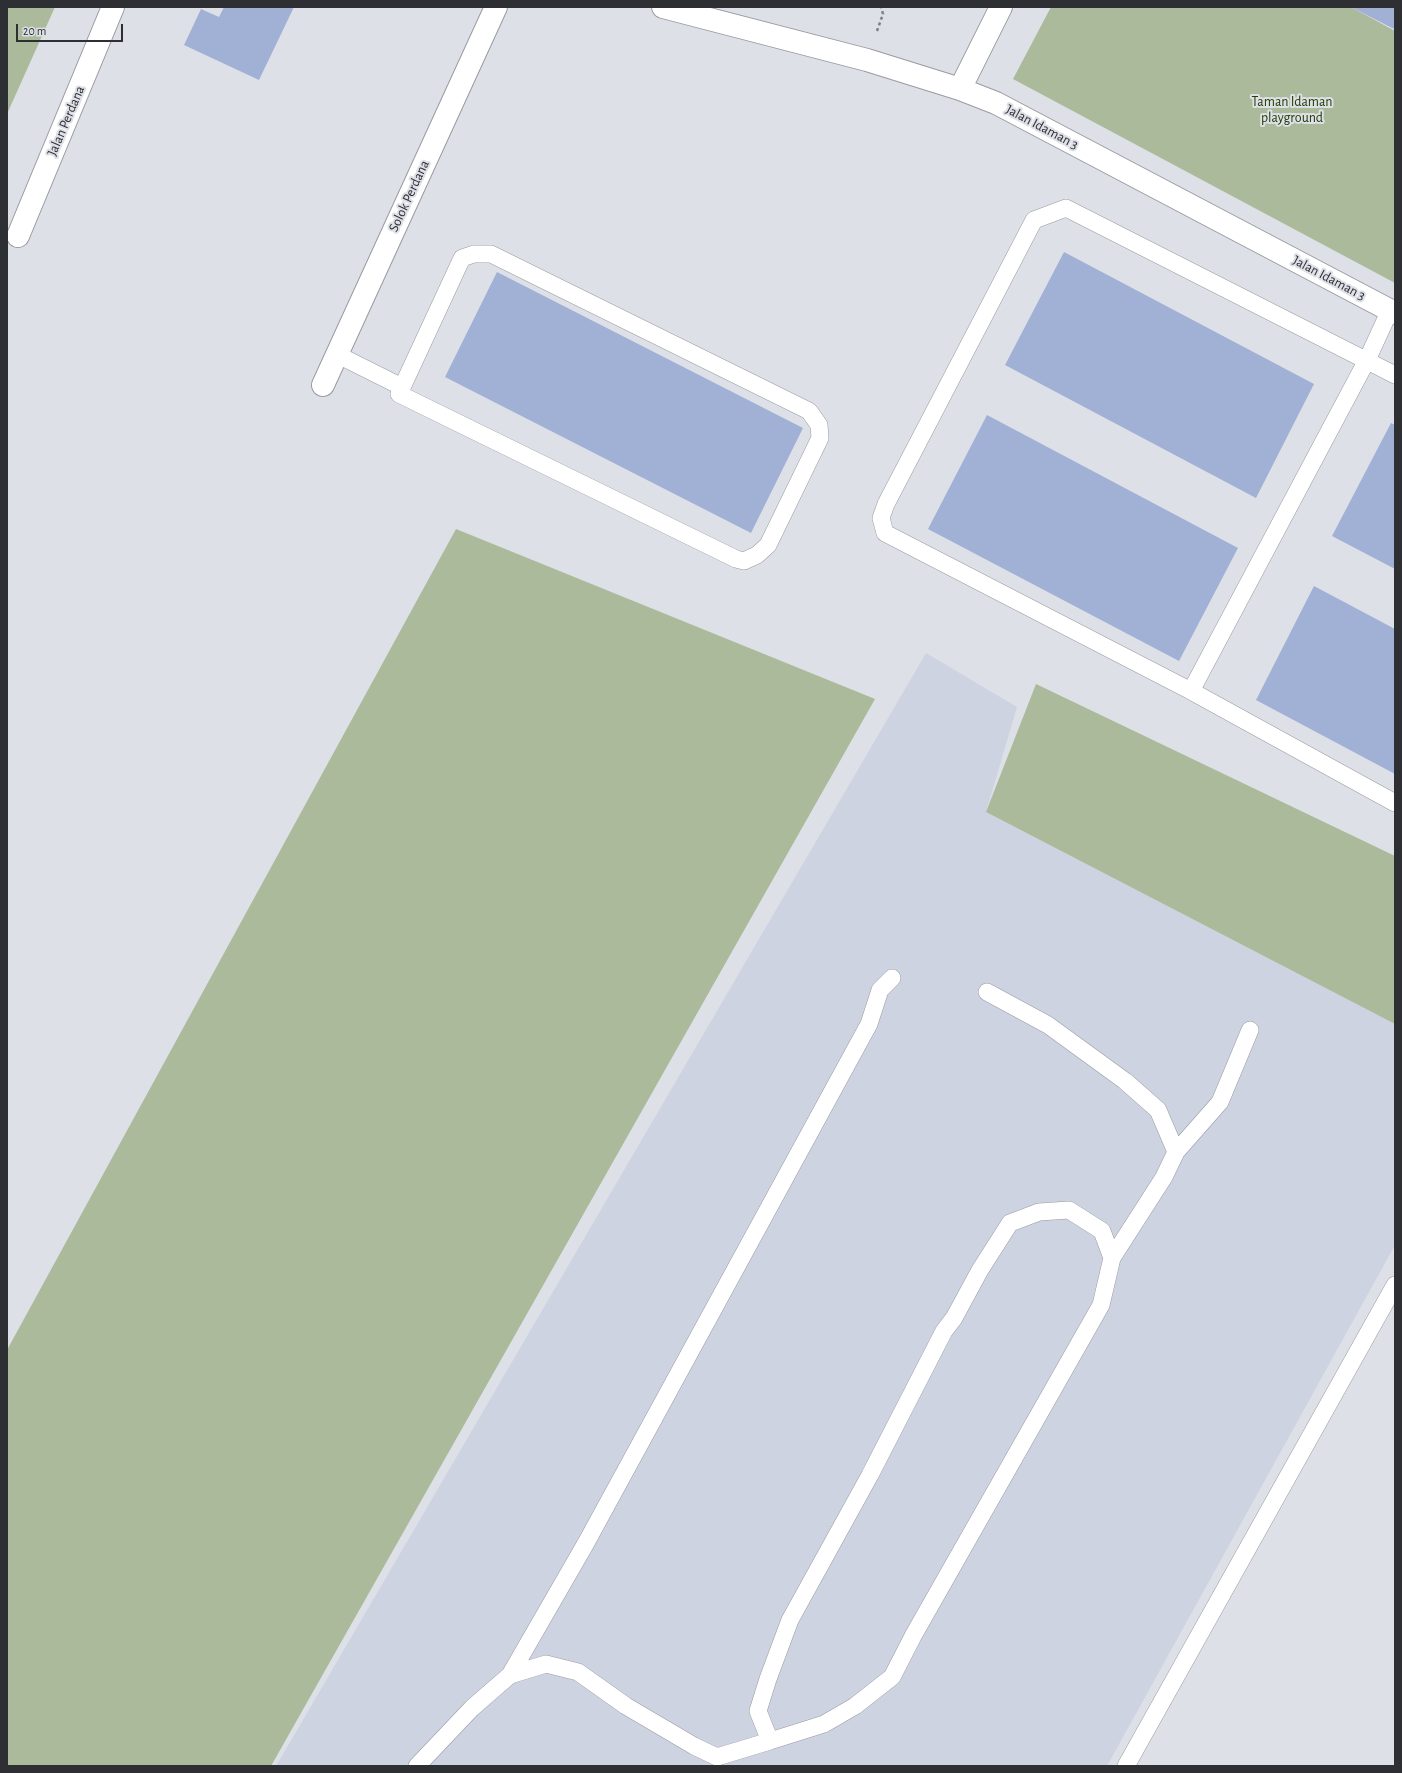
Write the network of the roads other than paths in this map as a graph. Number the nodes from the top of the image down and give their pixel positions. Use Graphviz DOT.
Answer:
graph roads {
  1 [pos="113,7"];
  2 [pos="496,7"];
  3 [pos="663,7"];
  4 [pos="1001,7"];
  5 [pos="960,89"];
  6 [pos="18,236"];
  7 [pos="1392,311"];
  8 [pos="336,354"];
  9 [pos="1367,360"];
  10 [pos="1395,375"];
  11 [pos="323,385"];
  12 [pos="402,387"];
  13 [pos="1191,691"];
  14 [pos="1395,803"];
  15 [pos="892,978"];
  16 [pos="987,992"];
  17 [pos="1250,1030"];
  18 [pos="1176,1152"];
  19 [pos="1112,1258"];
  20 [pos="1395,1285"];
  21 [pos="510,1675"];
  22 [pos="770,1741"];
  23 [pos="417,1766"];
  24 [pos="1126,1766"];
  1 -- 6 [label="street, Jalan Perdana"];
  2 -- 8 [label="street, Solok Perdana"];
  3 -- 5 [label="street, Jalan Idaman 3"];
  4 -- 5 [label="street"];
  5 -- 7 [label="street, Jalan Idaman 3"];
  7 -- 9 [label="lane"];
  8 -- 11 [label="street, Solok Perdana"];
  8 -- 12 [label="lane"];
  9 -- 10 [label="lane"];
  9 -- 13 [label="lane"];
  9 -- 13 [label="lane"];
  12 -- 12 [label="lane"];
  13 -- 14 [label="lane"];
  15 -- 21 [label="lane"];
  16 -- 18 [label="lane"];
  17 -- 18 [label="lane"];
  18 -- 19 [label="lane"];
  19 -- 22 [label="lane"];
  19 -- 22 [label="lane"];
  20 -- 24 [label="lane"];
  21 -- 22 [label="lane"];
  21 -- 23 [label="lane"];
}
